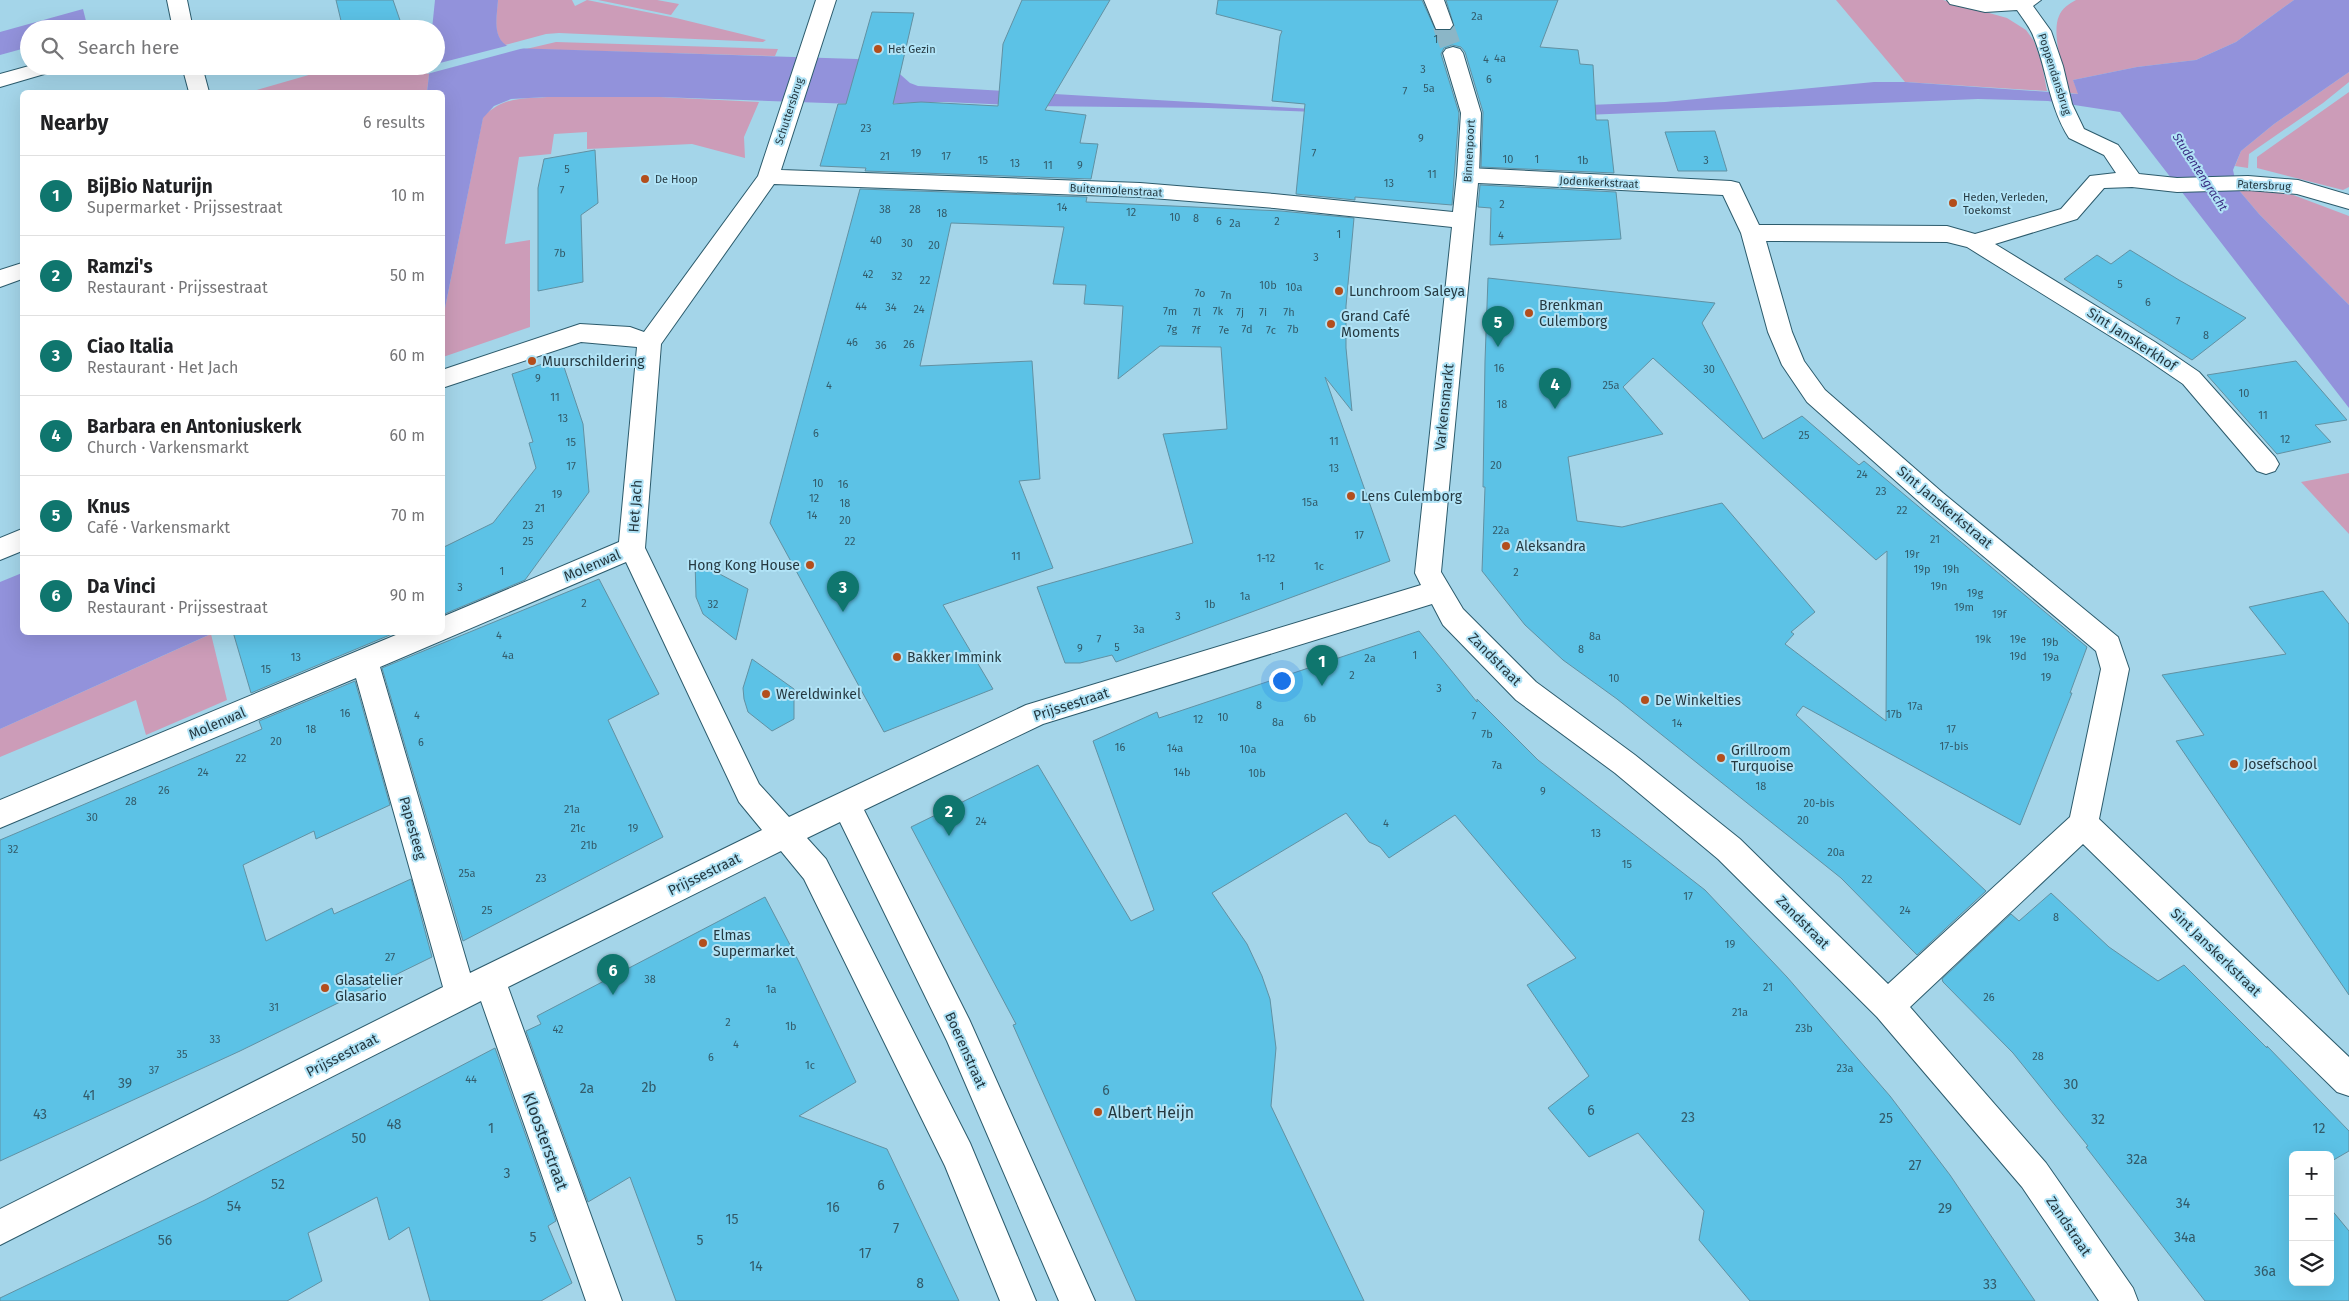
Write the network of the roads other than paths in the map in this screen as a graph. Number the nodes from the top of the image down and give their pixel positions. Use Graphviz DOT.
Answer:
graph roads {
  1 [pos="177,0"];
  2 [pos="826,0"];
  3 [pos="1434,0"];
  4 [pos="1957,0"];
  5 [pos="2026,2"];
  6 [pos="181,20"];
  7 [pos="1443,25"];
  8 [pos="1453,53"];
  9 [pos="20,75"];
  10 [pos="194,75"];
  11 [pos="0,81"];
  12 [pos="198,90"];
  13 [pos="1468,175"];
  14 [pos="768,176"];
  15 [pos="2132,180"];
  16 [pos="1731,188"];
  17 [pos="2349,202"];
  18 [pos="1463,221"];
  19 [pos="1752,234"];
  20 [pos="1975,242"];
  21 [pos="20,272"];
  22 [pos="0,278"];
  23 [pos="649,342"];
  24 [pos="445,378"];
  25 [pos="2266,464"];
  26 [pos="20,541"];
  27 [pos="632,548"];
  28 [pos="0,549"];
  29 [pos="1437,591"];
  30 [pos="445,628"];
  31 [pos="427,635"];
  32 [pos="365,662"];
  33 [pos="846,804"];
  34 [pos="0,814"];
  35 [pos="2083,824"];
  36 [pos="786,834"];
  37 [pos="475,988"];
  38 [pos="1888,1006"];
  39 [pos="2349,1080"];
  40 [pos="0,1228"];
  41 [pos="604,1301"];
  42 [pos="1018,1301"];
  43 [pos="1077,1301"];
  44 [pos="2120,1301"];
  1 -- 6 [label="street"];
  2 -- 14 [label="street, Schuttersbrug"];
  3 -- 7 [label="street"];
  4 -- 5 [label="street"];
  5 -- 15 [label="street, Poppendansbrug"];
  8 -- 13 [label="street, Binnenpoort"];
  9 -- 11 [label="street"];
  10 -- 12 [label="street"];
  13 -- 16 [label="street, Jodenkerkstraat"];
  13 -- 18 [label="street, Binnenpoort"];
  14 -- 18 [label="street, Buitenmolenstraat"];
  14 -- 23 [label="street, Het Jach"];
  15 -- 17 [label="street, Patersbrug"];
  15 -- 20 [label="street"];
  16 -- 19 [label="street, Sint Janskerkstraat"];
  18 -- 29 [label="street, Varkensmarkt"];
  19 -- 20 [label="street, Sint Janskerkhof"];
  19 -- 35 [label="street, Sint Janskerkstraat"];
  20 -- 25 [label="street, Sint Janskerkhof"];
  21 -- 22 [label="street"];
  23 -- 24 [label="street"];
  23 -- 27 [label="street, Het Jach"];
  26 -- 28 [label="street"];
  27 -- 30 [label="street, Molenwal"];
  27 -- 36 [label="street, Het Jach"];
  29 -- 33 [label="street, Prijssestraat"];
  29 -- 38 [label="street, Zandstraat"];
  31 -- 32 [label="street, Molenwal"];
  32 -- 34 [label="street, Molenwal"];
  32 -- 37 [label="street, Papesteeg"];
  33 -- 36 [label="street, Prijssestraat"];
  33 -- 43 [label="street, Boerenstraat"];
  35 -- 38 [label="street"];
  35 -- 39 [label="street, Sint Janskerkstraat"];
  36 -- 37 [label="street, Prijssestraat"];
  36 -- 42 [label="street"];
  37 -- 40 [label="street, Prijssestraat"];
  37 -- 41 [label="street, Kloosterstraat"];
  38 -- 44 [label="street, Zandstraat"];
}
